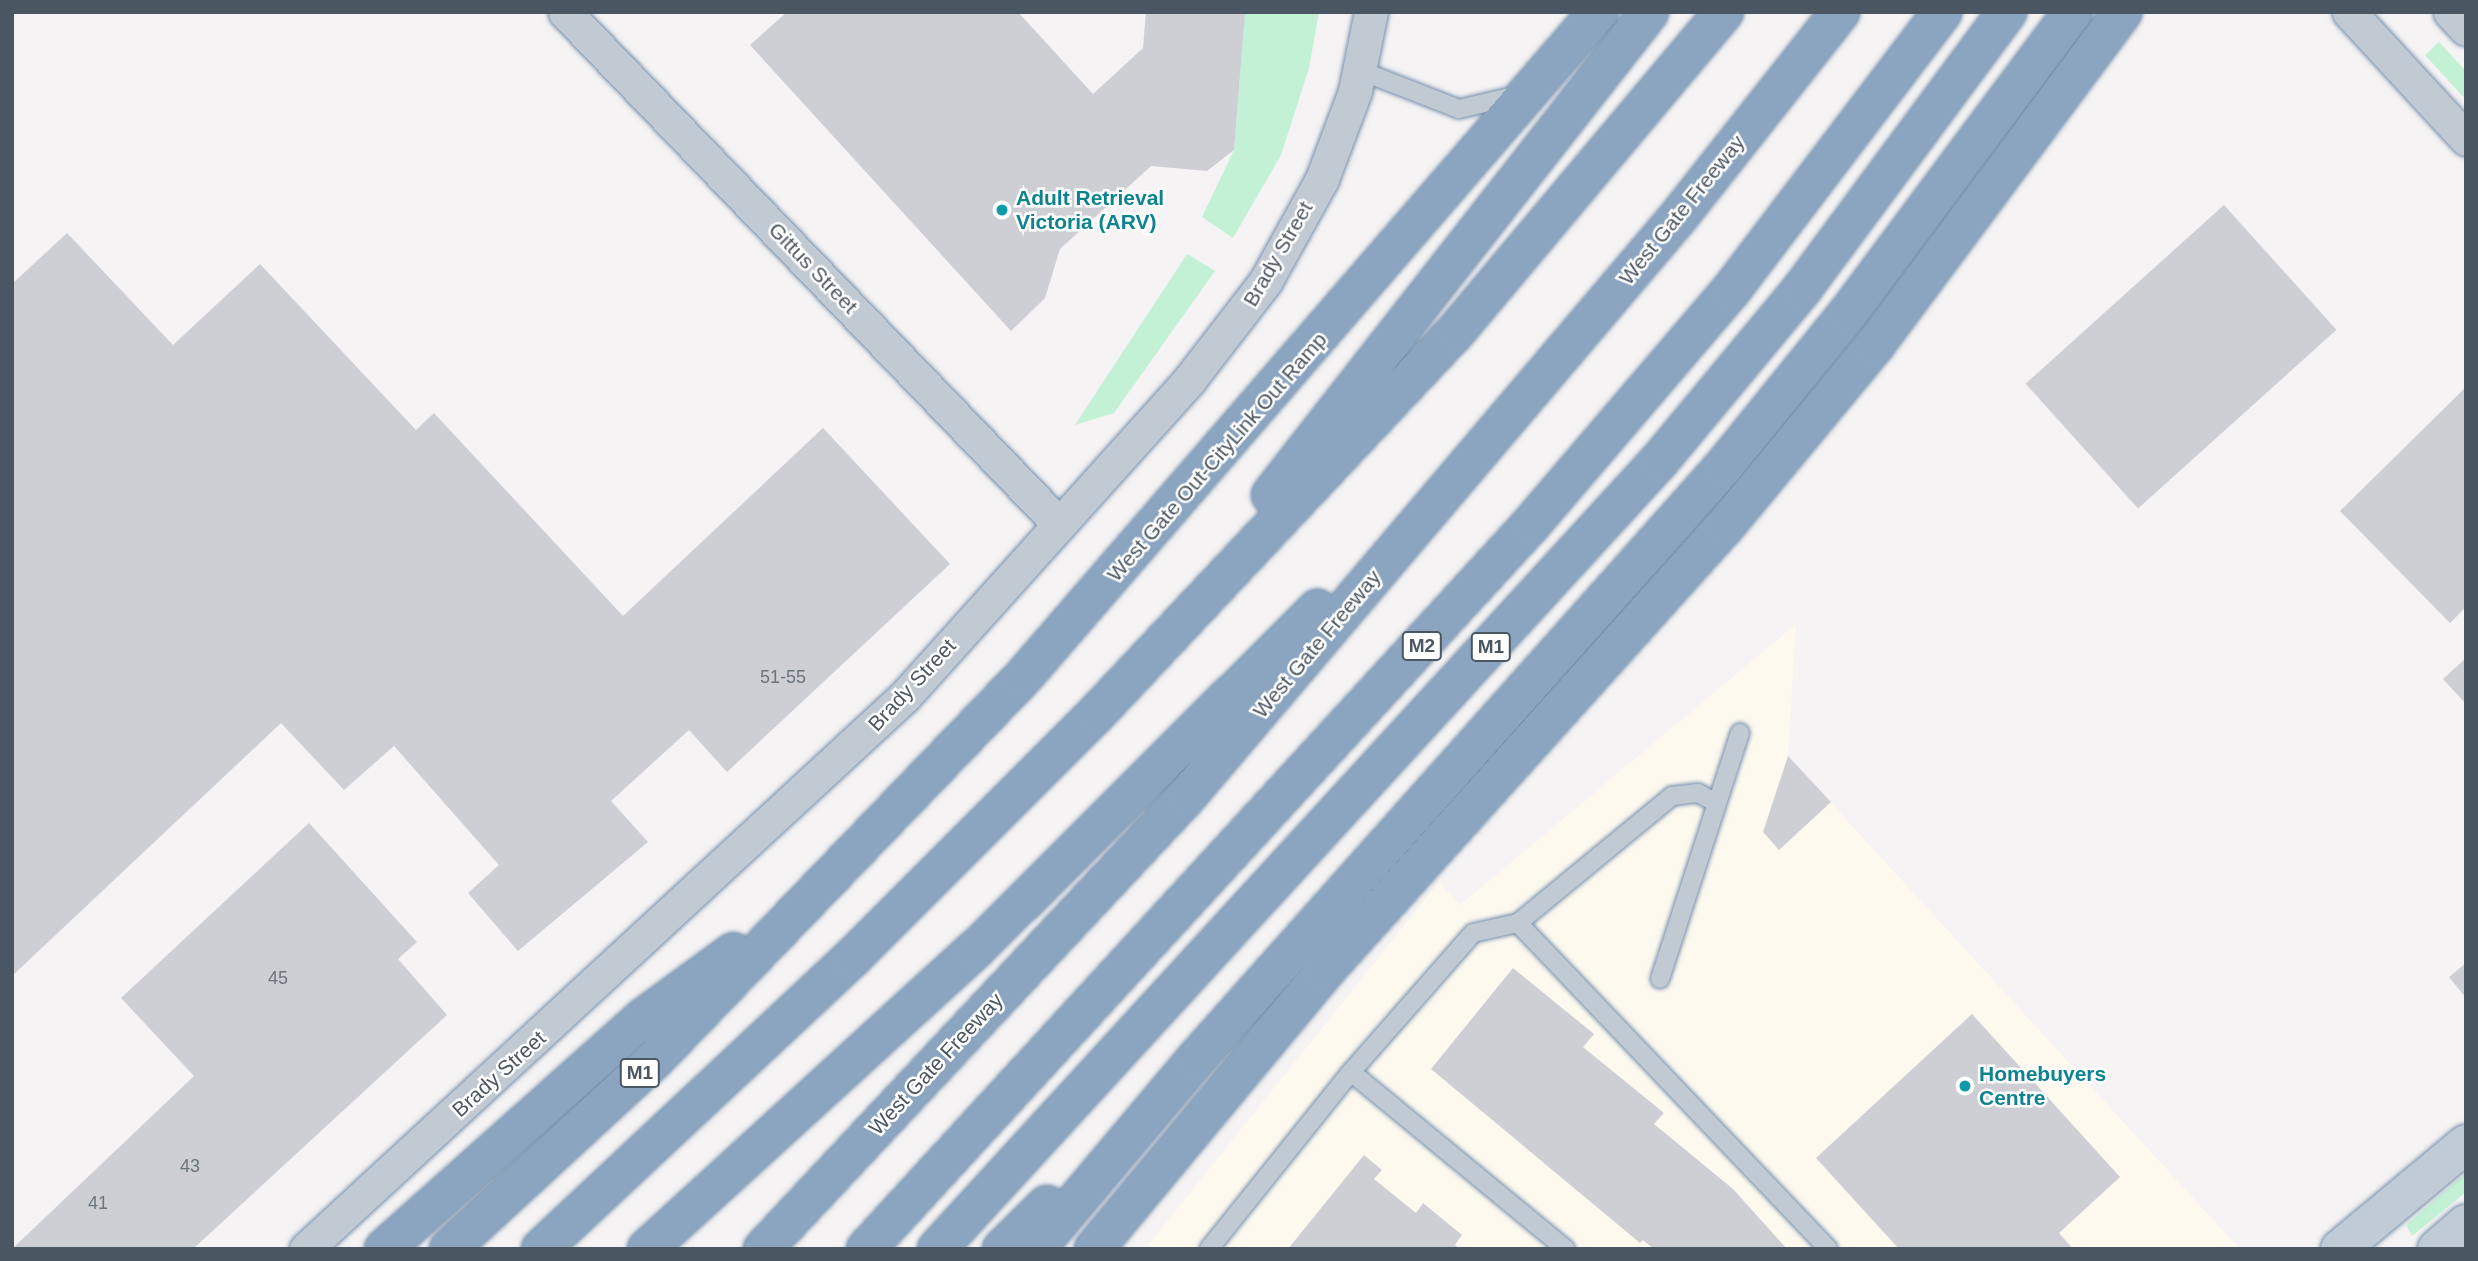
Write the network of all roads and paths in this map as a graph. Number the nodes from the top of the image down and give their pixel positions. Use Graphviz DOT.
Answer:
graph roads {
  1 [pos="565,12"];
  2 [pos="1371,12"];
  3 [pos="1598,12"];
  4 [pos="1649,12"];
  5 [pos="1724,12"];
  6 [pos="1840,12"];
  7 [pos="1942,12"];
  8 [pos="2007,12"];
  9 [pos="2073,12"];
  10 [pos="2122,12"];
  11 [pos="2349,12"];
  12 [pos="2450,12"];
  13 [pos="2466,29"];
  14 [pos="1359,70"];
  15 [pos="1533,91"];
  16 [pos="2466,139"];
  17 [pos="1521,405"];
  18 [pos="1059,524"];
  19 [pos="1097,713"];
  20 [pos="1740,733"];
  21 [pos="1717,803"];
  22 [pos="822,888"];
  23 [pos="1518,923"];
  24 [pos="1660,979"];
  25 [pos="1196,1059"];
  26 [pos="1351,1072"];
  27 [pos="2466,1144"];
  28 [pos="2466,1224"];
  29 [pos="2345,1247"];
  30 [pos="306,1249"];
  31 [pos="384,1249"];
  32 [pos="449,1249"];
  33 [pos="541,1249"];
  34 [pos="647,1249"];
  35 [pos="763,1249"];
  36 [pos="866,1249"];
  37 [pos="937,1249"];
  38 [pos="1002,1249"];
  39 [pos="1036,1249"];
  40 [pos="1094,1249"];
  41 [pos="1209,1249"];
  42 [pos="1566,1249"];
  43 [pos="1828,1249"];
  44 [pos="2437,1249"];
  1 -- 18 [label="street, Gittus Street"];
  2 -- 14 [label="street, Brady Street"];
  3 -- 15 [label="highway, West Gate Out-CityLink Out Ramp / M1"];
  4 -- 19 [label="highway"];
  5 -- 19 [label="highway"];
  6 -- 17 [label="highway, West Gate Freeway"];
  7 -- 36 [label="highway, M2"];
  8 -- 37 [label="highway, M1"];
  9 -- 25 [label="highway"];
  10 -- 40 [label="highway"];
  11 -- 16 [label="street"];
  12 -- 13 [label="street"];
  14 -- 15 [label="lane"];
  14 -- 18 [label="street, Brady Street"];
  15 -- 22 [label="highway, West Gate Out-CityLink Out Ramp / M1"];
  17 -- 34 [label="highway"];
  17 -- 35 [label="highway, West Gate Freeway"];
  18 -- 30 [label="street, Brady Street"];
  19 -- 33 [label="highway"];
  20 -- 21 [label="lane"];
  21 -- 23 [label="lane"];
  21 -- 24 [label="lane"];
  22 -- 31 [label="highway"];
  22 -- 32 [label="highway, M1"];
  23 -- 26 [label="lane"];
  23 -- 43 [label="lane"];
  25 -- 38 [label="highway"];
  25 -- 39 [label="highway"];
  26 -- 41 [label="lane"];
  26 -- 42 [label="lane"];
  27 -- 29 [label="main road"];
  28 -- 44 [label="main road"];
}
